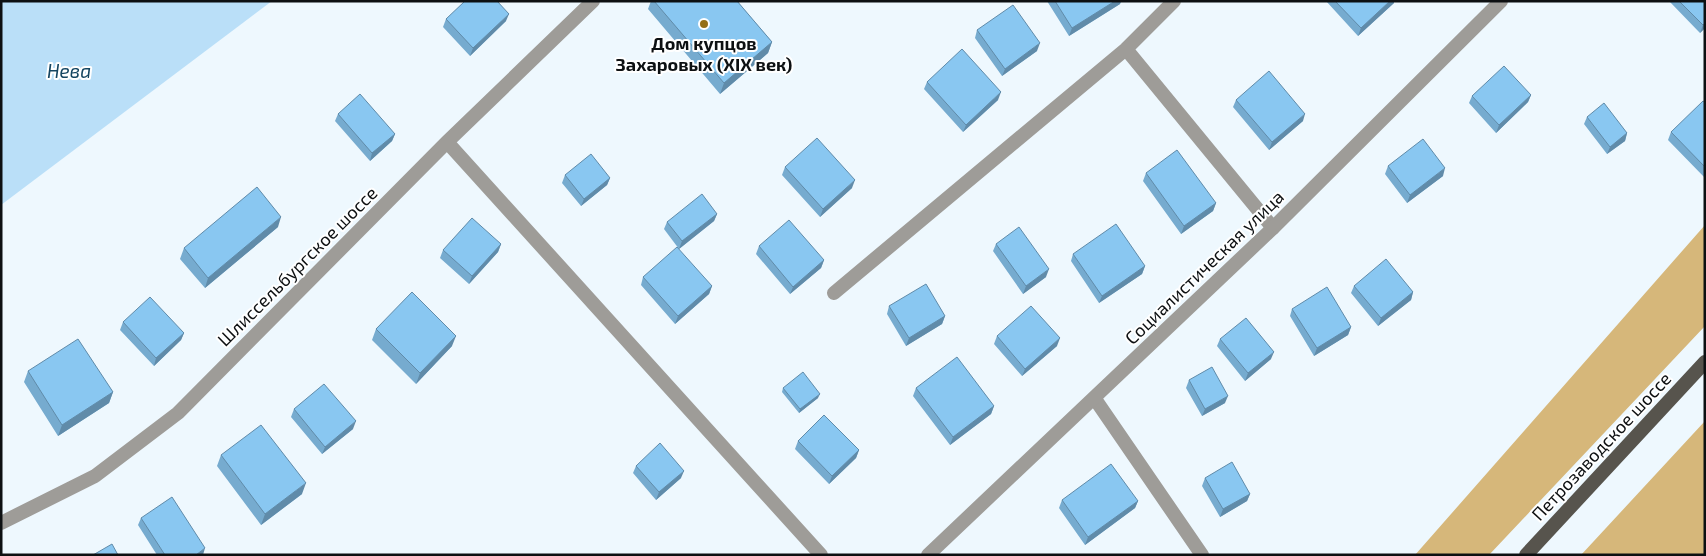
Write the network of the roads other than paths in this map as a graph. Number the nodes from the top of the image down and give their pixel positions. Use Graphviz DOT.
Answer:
graph roads {
  1 [pos="593,1"];
  2 [pos="1174,1"];
  3 [pos="1501,1"];
  4 [pos="1126,49"];
  5 [pos="446,142"];
  6 [pos="1273,228"];
  7 [pos="834,293"];
  8 [pos="1705,362"];
  9 [pos="1095,398"];
  10 [pos="1,522"];
  11 [pos="820,555"];
  12 [pos="928,555"];
  13 [pos="1202,555"];
  14 [pos="1526,555"];
  1 -- 5 [label="street, Шлиссельбургское шоссе"];
  2 -- 4 [label="street"];
  3 -- 6 [label="street, Социалистическая улица"];
  4 -- 6 [label="street"];
  4 -- 7 [label="street"];
  5 -- 10 [label="street, Шлиссельбургское шоссе"];
  5 -- 11 [label="street"];
  6 -- 9 [label="street, Социалистическая улица"];
  8 -- 14 [label="main road, Петрозаводское шоссе"];
  9 -- 12 [label="street, Социалистическая улица"];
  9 -- 13 [label="street"];
}
